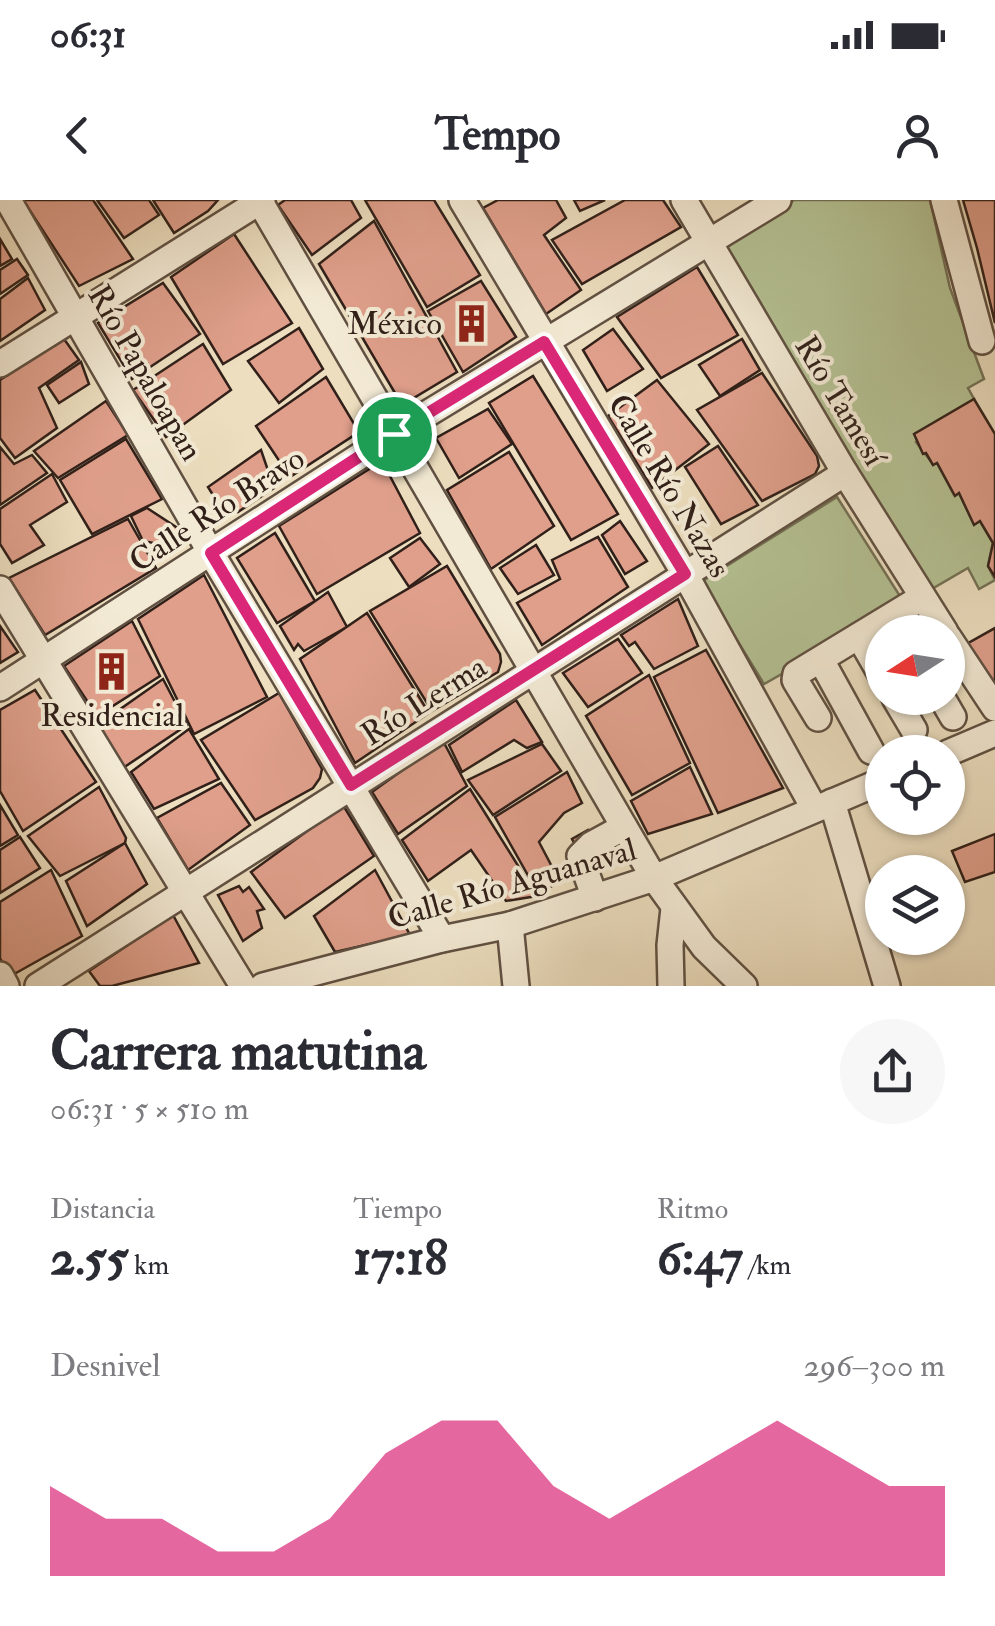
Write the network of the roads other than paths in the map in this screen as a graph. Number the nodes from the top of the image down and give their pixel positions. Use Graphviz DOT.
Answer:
graph roads {
  1 [pos="8,200"];
  2 [pos="260,200"];
  3 [pos="462,200"];
  4 [pos="684,200"];
  5 [pos="778,200"];
  6 [pos="944,200"];
  7 [pos="708,242"];
  8 [pos="76,317"];
  9 [pos="982,341"];
  10 [pos="544,342"];
  11 [pos="0,364"];
  12 [pos="394,434"];
  13 [pos="845,473"];
  14 [pos="211,553"];
  15 [pos="685,574"];
  16 [pos="0,588"];
  17 [pos="922,598"];
  18 [pos="907,615"];
  19 [pos="933,615"];
  20 [pos="865,634"];
  21 [pos="859,636"];
  22 [pos="865,646"];
  23 [pos="821,660"];
  24 [pos="43,661"];
  25 [pos="965,663"];
  26 [pos="534,671"];
  27 [pos="0,688"];
  28 [pos="995,708"];
  29 [pos="905,715"];
  30 [pos="818,718"];
  31 [pos="914,730"];
  32 [pos="995,733"];
  33 [pos="865,739"];
  34 [pos="965,746"];
  35 [pos="351,785"];
  36 [pos="865,788"];
  37 [pos="823,806"];
  38 [pos="624,826"];
  39 [pos="654,878"];
  40 [pos="186,895"];
  41 [pos="595,898"];
  42 [pos="674,908"];
  43 [pos="510,925"];
  44 [pos="442,939"];
  45 [pos="340,975"];
  46 [pos="0,976"];
  47 [pos="6,986"];
  48 [pos="38,986"];
  49 [pos="244,986"];
  50 [pos="264,986"];
  51 [pos="516,986"];
  52 [pos="671,986"];
  53 [pos="744,986"];
  54 [pos="887,986"];
  1 -- 8 [label="street, Río Papaloapan"];
  2 -- 8 [label="street"];
  2 -- 12 [label="street"];
  3 -- 10 [label="street, Calle Río Nazas"];
  4 -- 7 [label="street, Río Tamesí"];
  5 -- 7 [label="street, Calle Río Bravo"];
  6 -- 9 [label="street"];
  7 -- 10 [label="street, Calle Río Bravo"];
  7 -- 13 [label="street, Río Tamesí"];
  8 -- 11 [label="street"];
  8 -- 14 [label="street, Río Papaloapan"];
  10 -- 12 [label="street, Calle Río Bravo"];
  10 -- 15 [label="street, Calle Río Nazas"];
  12 -- 14 [label="street, Calle Río Bravo"];
  12 -- 26 [label="street"];
  13 -- 15 [label="street, Río Lerma"];
  13 -- 17 [label="street, Río Tamesí"];
  14 -- 24 [label="street, Calle Río Bravo"];
  14 -- 35 [label="street, Río Papaloapan"];
  15 -- 26 [label="street, Río Lerma"];
  15 -- 37 [label="street, Calle Río Nazas"];
  16 -- 24 [label="street"];
  17 -- 18 [label="street"];
  17 -- 19 [label="street, Río Tamesí"];
  20 -- 21 [label="street"];
  21 -- 22 [label="street"];
  21 -- 23 [label="street"];
  23 -- 30 [label="street"];
  23 -- 33 [label="street"];
  24 -- 27 [label="street, Calle Río Bravo"];
  24 -- 40 [label="street"];
  25 -- 28 [label="street, Río Tamesí"];
  26 -- 35 [label="street, Río Lerma"];
  26 -- 38 [label="street"];
  29 -- 31 [label="street"];
  32 -- 34 [label="street"];
  35 -- 40 [label="street, Río Lerma"];
  35 -- 44 [label="street, Río Papaloapan"];
  36 -- 37 [label="street, Calle Río Aguanaval"];
  37 -- 39 [label="street, Calle Río Aguanaval"];
  37 -- 54 [label="street, Calle Río Nazas"];
  38 -- 39 [label="street"];
  38 -- 41 [label="street"];
  39 -- 41 [label="street, Calle Río Aguanaval"];
  39 -- 42 [label="street"];
  40 -- 48 [label="street, Río Lerma"];
  40 -- 49 [label="street"];
  41 -- 43 [label="street, Calle Río Aguanaval"];
  42 -- 52 [label="street"];
  42 -- 53 [label="street"];
  43 -- 44 [label="street, Calle Río Aguanaval"];
  43 -- 51 [label="street"];
  44 -- 45 [label="street, Calle Río Aguanaval"];
  45 -- 50 [label="street, Calle Río Aguanaval"];
  46 -- 47 [label="street"];
}
